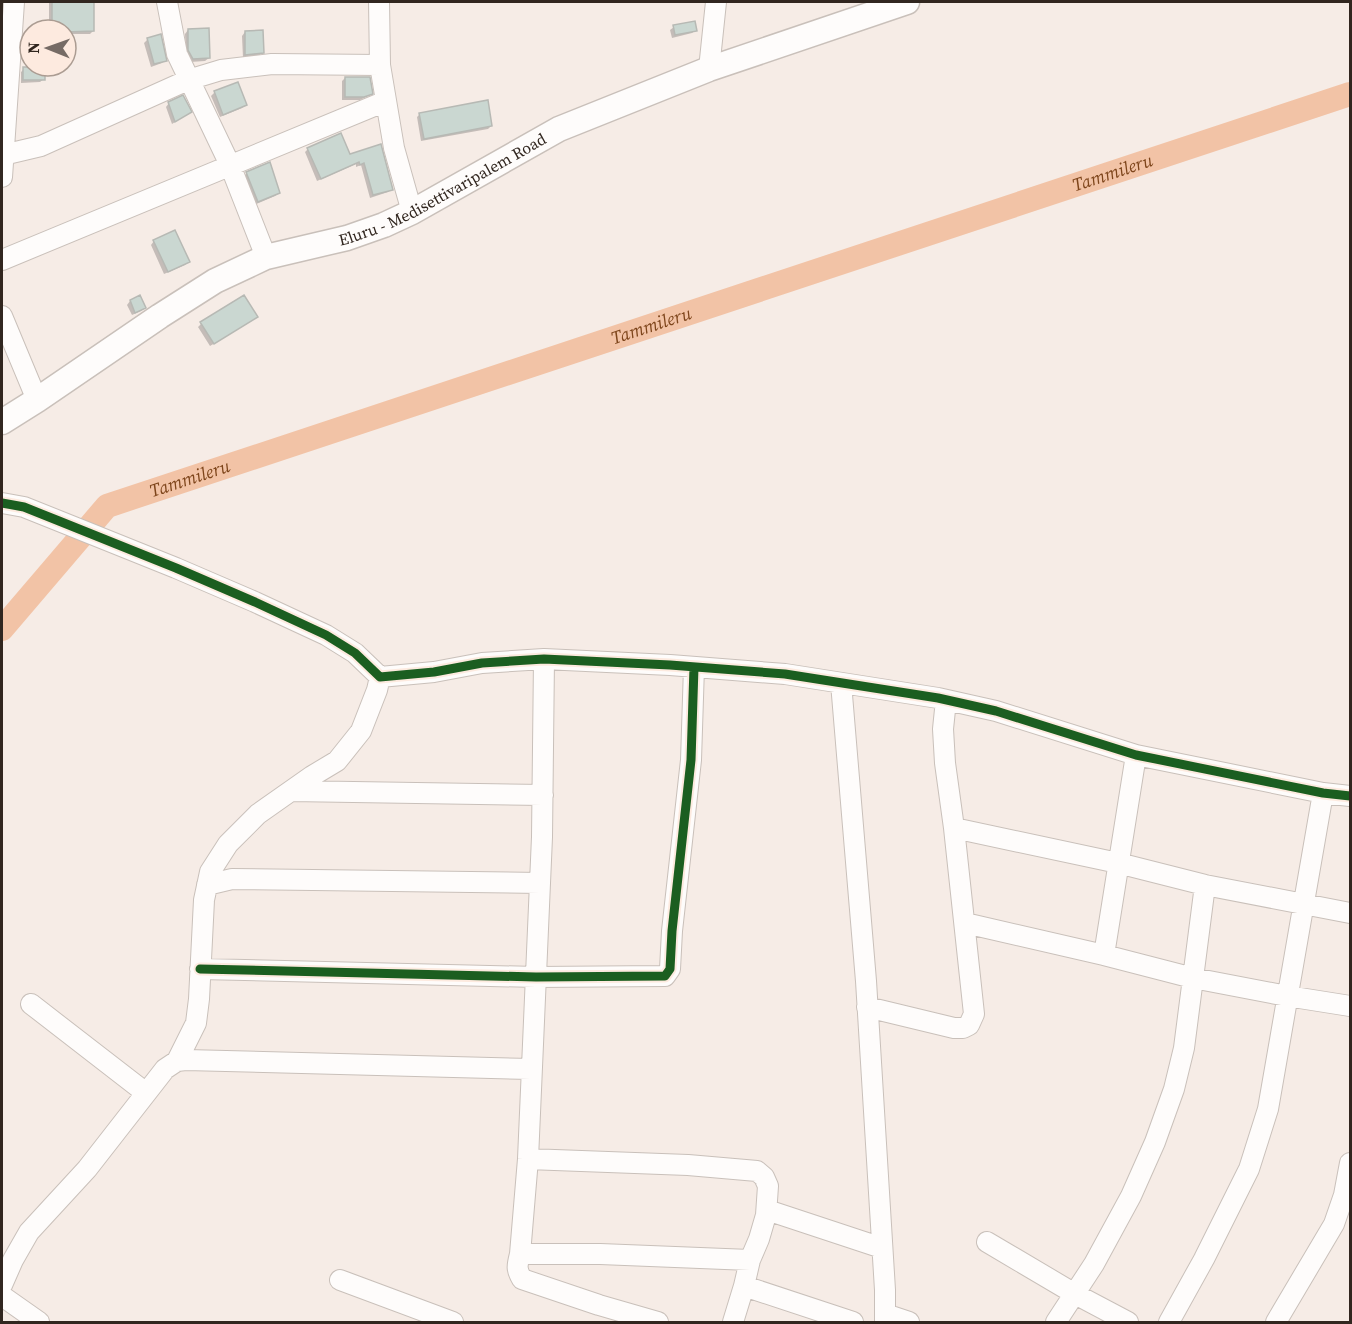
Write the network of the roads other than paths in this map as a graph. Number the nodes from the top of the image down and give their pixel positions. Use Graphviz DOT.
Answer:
graph roads {
  1 [pos="14,2"];
  2 [pos="167,2"];
  3 [pos="379,2"];
  4 [pos="716,2"];
  5 [pos="893,4"];
  6 [pos="380,65"];
  7 [pos="709,69"];
  8 [pos="6,76"];
  9 [pos="188,80"];
  10 [pos="386,101"];
  11 [pos="3,155"];
  12 [pos="230,165"];
  13 [pos="2,177"];
  14 [pos="412,212"];
  15 [pos="266,257"];
  16 [pos="2,260"];
  17 [pos="2,316"];
  18 [pos="37,400"];
  19 [pos="2,422"];
  20 [pos="2,503"];
  21 [pos="544,659"];
  22 [pos="694,667"];
  23 [pos="380,677"];
  24 [pos="841,683"];
  25 [pos="946,700"];
  26 [pos="1136,755"];
  27 [pos="291,791"];
  28 [pos="1323,793"];
  29 [pos="543,795"];
  30 [pos="1350,796"];
  31 [pos="954,828"];
  32 [pos="1118,863"];
  33 [pos="540,883"];
  34 [pos="207,885"];
  35 [pos="1205,885"];
  36 [pos="1303,904"];
  37 [pos="1350,913"];
  38 [pos="965,923"];
  39 [pos="1104,955"];
  40 [pos="200,969"];
  41 [pos="536,977"];
  42 [pos="1193,978"];
  43 [pos="1287,996"];
  44 [pos="31,1004"];
  45 [pos="867,1006"];
  46 [pos="1350,1006"];
  47 [pos="177,1061"];
  48 [pos="531,1069"];
  49 [pos="146,1092"];
  50 [pos="528,1159"];
  51 [pos="1350,1163"];
  52 [pos="1347,1195"];
  53 [pos="767,1210"];
  54 [pos="987,1242"];
  55 [pos="882,1248"];
  56 [pos="520,1254"];
  57 [pos="750,1260"];
  58 [pos="340,1280"];
  59 [pos="2,1285"];
  60 [pos="744,1286"];
  61 [pos="1075,1294"];
  62 [pos="2,1296"];
  63 [pos="885,1318"];
  64 [pos="39,1323"];
  65 [pos="453,1323"];
  66 [pos="658,1323"];
  67 [pos="733,1323"];
  68 [pos="853,1323"];
  69 [pos="909,1323"];
  70 [pos="1056,1323"];
  71 [pos="1128,1323"];
  72 [pos="1169,1323"];
  73 [pos="1276,1323"];
  1 -- 8 [label="street"];
  2 -- 9 [label="street"];
  3 -- 6 [label="street"];
  4 -- 7 [label="street"];
  5 -- 7 [label="main road, Eluru - Medisettivaripalem Road"];
  6 -- 9 [label="street"];
  6 -- 10 [label="street"];
  7 -- 14 [label="main road, Eluru - Medisettivaripalem Road"];
  8 -- 11 [label="street"];
  9 -- 11 [label="street"];
  9 -- 12 [label="street"];
  10 -- 12 [label="street"];
  10 -- 14 [label="street"];
  11 -- 13 [label="street"];
  12 -- 15 [label="street"];
  12 -- 16 [label="street"];
  14 -- 15 [label="main road, Eluru - Medisettivaripalem Road"];
  15 -- 18 [label="main road, Eluru - Medisettivaripalem Road"];
  17 -- 18 [label="street"];
  18 -- 19 [label="main road, Eluru - Medisettivaripalem Road"];
  20 -- 23 [label="street"];
  21 -- 22 [label="street"];
  21 -- 23 [label="street"];
  21 -- 29 [label="street"];
  22 -- 24 [label="street"];
  22 -- 41 [label="street"];
  23 -- 27 [label="street"];
  24 -- 25 [label="street"];
  24 -- 45 [label="street"];
  25 -- 26 [label="street"];
  25 -- 31 [label="street"];
  26 -- 28 [label="street"];
  26 -- 32 [label="street"];
  27 -- 29 [label="street"];
  27 -- 34 [label="street"];
  28 -- 30 [label="street"];
  28 -- 36 [label="street"];
  29 -- 33 [label="street"];
  31 -- 32 [label="street"];
  31 -- 38 [label="street"];
  32 -- 35 [label="street"];
  32 -- 39 [label="street"];
  33 -- 34 [label="street"];
  33 -- 41 [label="street"];
  34 -- 40 [label="street"];
  35 -- 36 [label="street"];
  35 -- 42 [label="street"];
  36 -- 37 [label="street"];
  36 -- 43 [label="street"];
  38 -- 39 [label="street"];
  38 -- 45 [label="street"];
  39 -- 42 [label="street"];
  40 -- 41 [label="street"];
  40 -- 47 [label="street"];
  41 -- 48 [label="street"];
  42 -- 43 [label="street"];
  42 -- 61 [label="street"];
  43 -- 46 [label="street"];
  43 -- 72 [label="street"];
  44 -- 49 [label="street"];
  45 -- 55 [label="street"];
  47 -- 48 [label="street"];
  47 -- 49 [label="street"];
  48 -- 50 [label="street"];
  49 -- 59 [label="street"];
  50 -- 53 [label="street"];
  50 -- 56 [label="street"];
  51 -- 52 [label="street"];
  52 -- 73 [label="street"];
  53 -- 55 [label="street"];
  53 -- 57 [label="street"];
  54 -- 61 [label="street"];
  55 -- 63 [label="street"];
  56 -- 57 [label="street"];
  56 -- 66 [label="street"];
  57 -- 60 [label="street"];
  58 -- 65 [label="street"];
  60 -- 67 [label="street"];
  60 -- 68 [label="street"];
  61 -- 70 [label="street"];
  61 -- 71 [label="street"];
  62 -- 64 [label="street"];
  63 -- 69 [label="street"];
}
